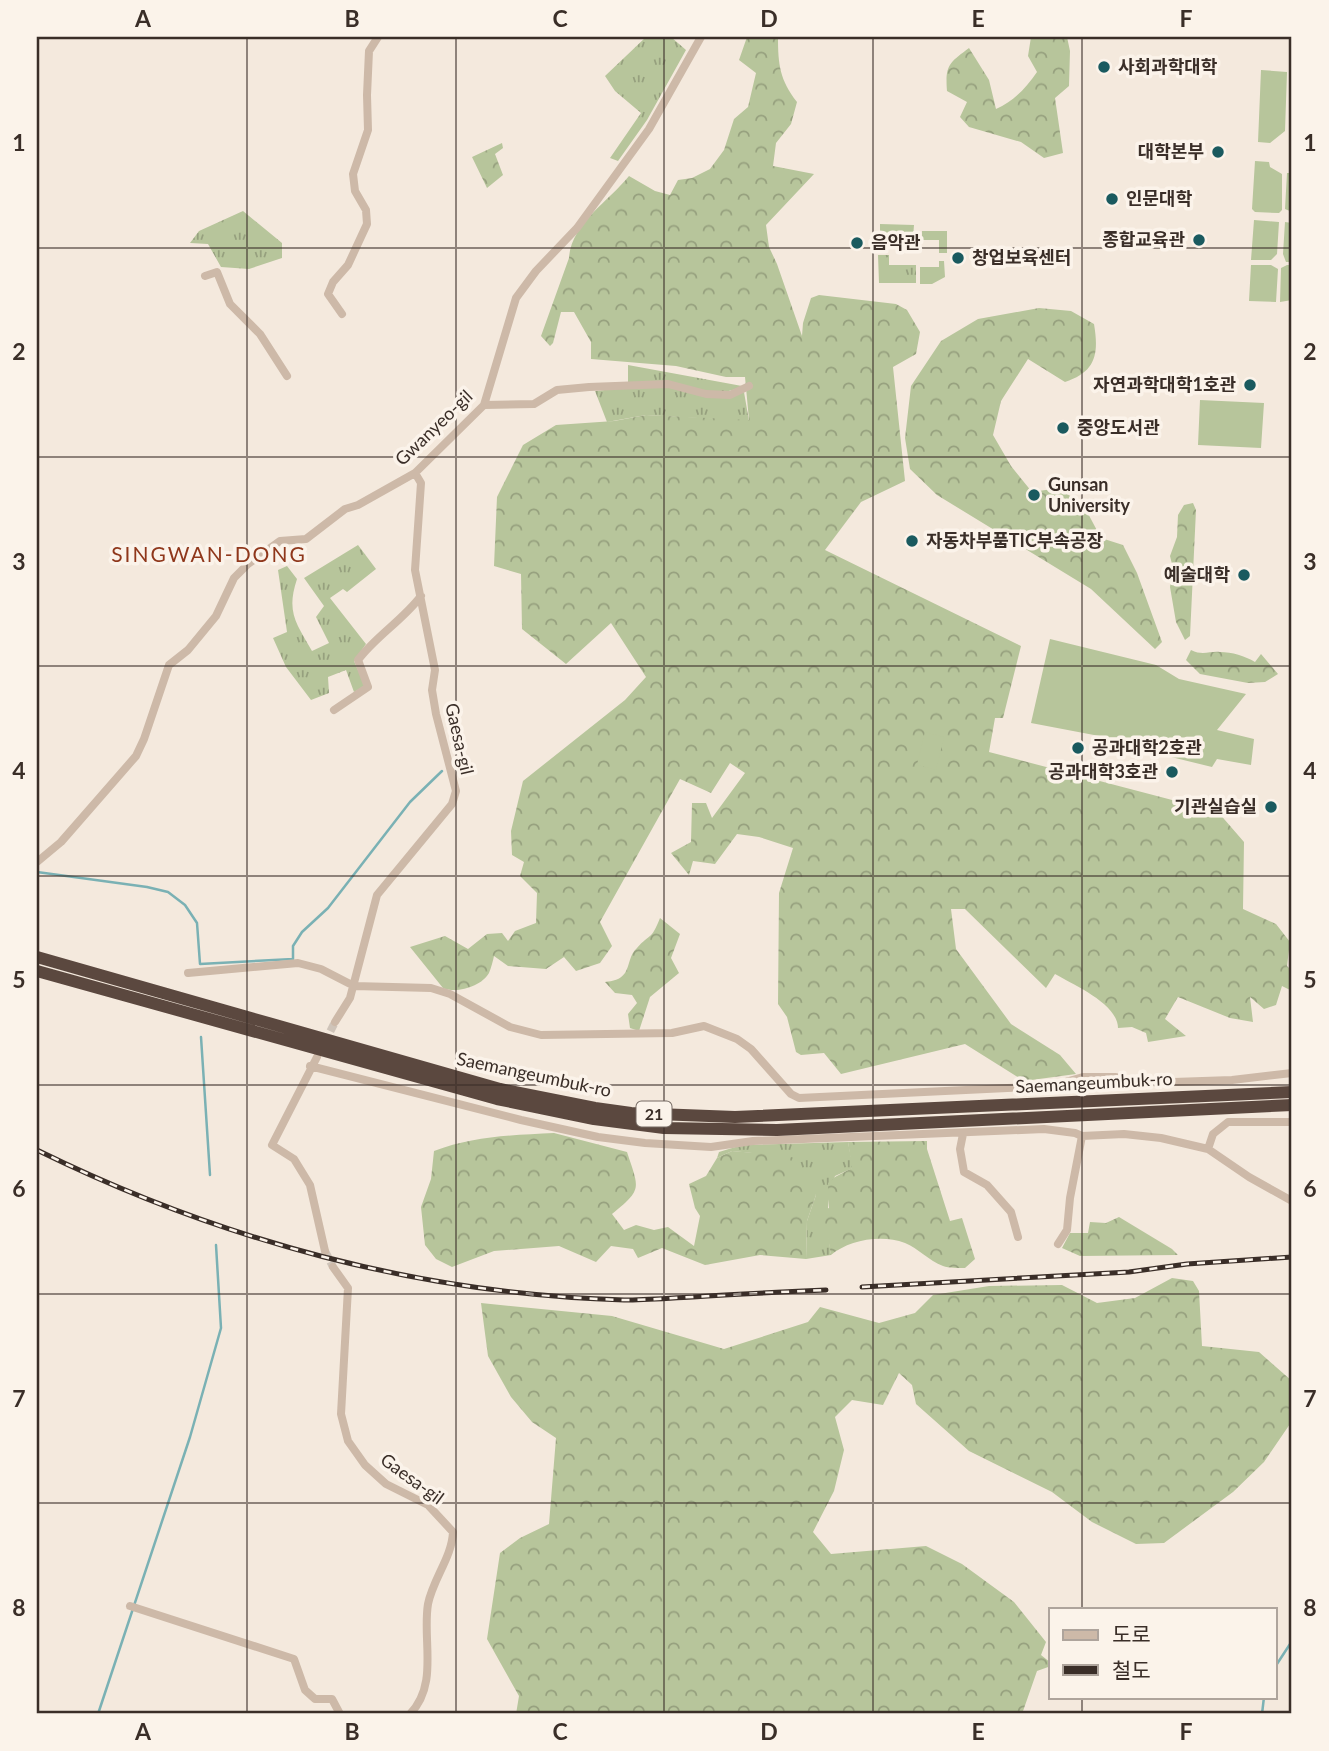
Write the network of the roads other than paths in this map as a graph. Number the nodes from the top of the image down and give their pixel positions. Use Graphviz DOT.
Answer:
graph roads {
  1 [pos="378,37"];
  2 [pos="701,37"];
  3 [pos="205,275"];
  4 [pos="342,314"];
  5 [pos="287,376"];
  6 [pos="749,386"];
  7 [pos="484,405"];
  8 [pos="415,473"];
  9 [pos="421,596"];
  10 [pos="334,710"];
  11 [pos="37,862"];
  12 [pos="37,957"];
  13 [pos="37,971"];
  14 [pos="188,974"];
  15 [pos="354,986"];
  16 [pos="335,1022"];
  17 [pos="317,1057"];
  18 [pos="310,1066"];
  19 [pos="1292,1073"];
  20 [pos="1292,1092"];
  21 [pos="1292,1105"];
  22 [pos="1292,1122"];
  23 [pos="963,1134"];
  24 [pos="1083,1136"];
  25 [pos="1208,1149"];
  26 [pos="1292,1201"];
  27 [pos="1018,1237"];
  28 [pos="1059,1244"];
  29 [pos="325,1251"];
  30 [pos="333,1266"];
  31 [pos="133,1607"];
  32 [pos="340,1714"];
  33 [pos="410,1714"];
  1 -- 4 [label="street"];
  2 -- 7 [label="street, Gwanyeo-gil"];
  3 -- 5 [label="street"];
  6 -- 7 [label="street"];
  7 -- 8 [label="street, Gwanyeo-gil"];
  8 -- 9 [label="street, Gaesa-gil"];
  8 -- 11 [label="street, Gwanyeo-gil"];
  9 -- 10 [label="street"];
  9 -- 15 [label="street, Gaesa-gil"];
  12 -- 20 [label="highway, Saemangeumbuk-ro / 21"];
  13 -- 21 [label="highway, Saemangeumbuk-ro / 21"];
  14 -- 15 [label="street"];
  15 -- 16 [label="street, Gaesa-gil"];
  15 -- 19 [label="street"];
  17 -- 18 [label="street"];
  18 -- 23 [label="street"];
  18 -- 29 [label="street"];
  22 -- 25 [label="street"];
  23 -- 24 [label="street"];
  23 -- 27 [label="street"];
  24 -- 25 [label="street"];
  24 -- 28 [label="street"];
  25 -- 26 [label="street"];
  30 -- 33 [label="street, Gaesa-gil"];
  31 -- 32 [label="street"];
}
